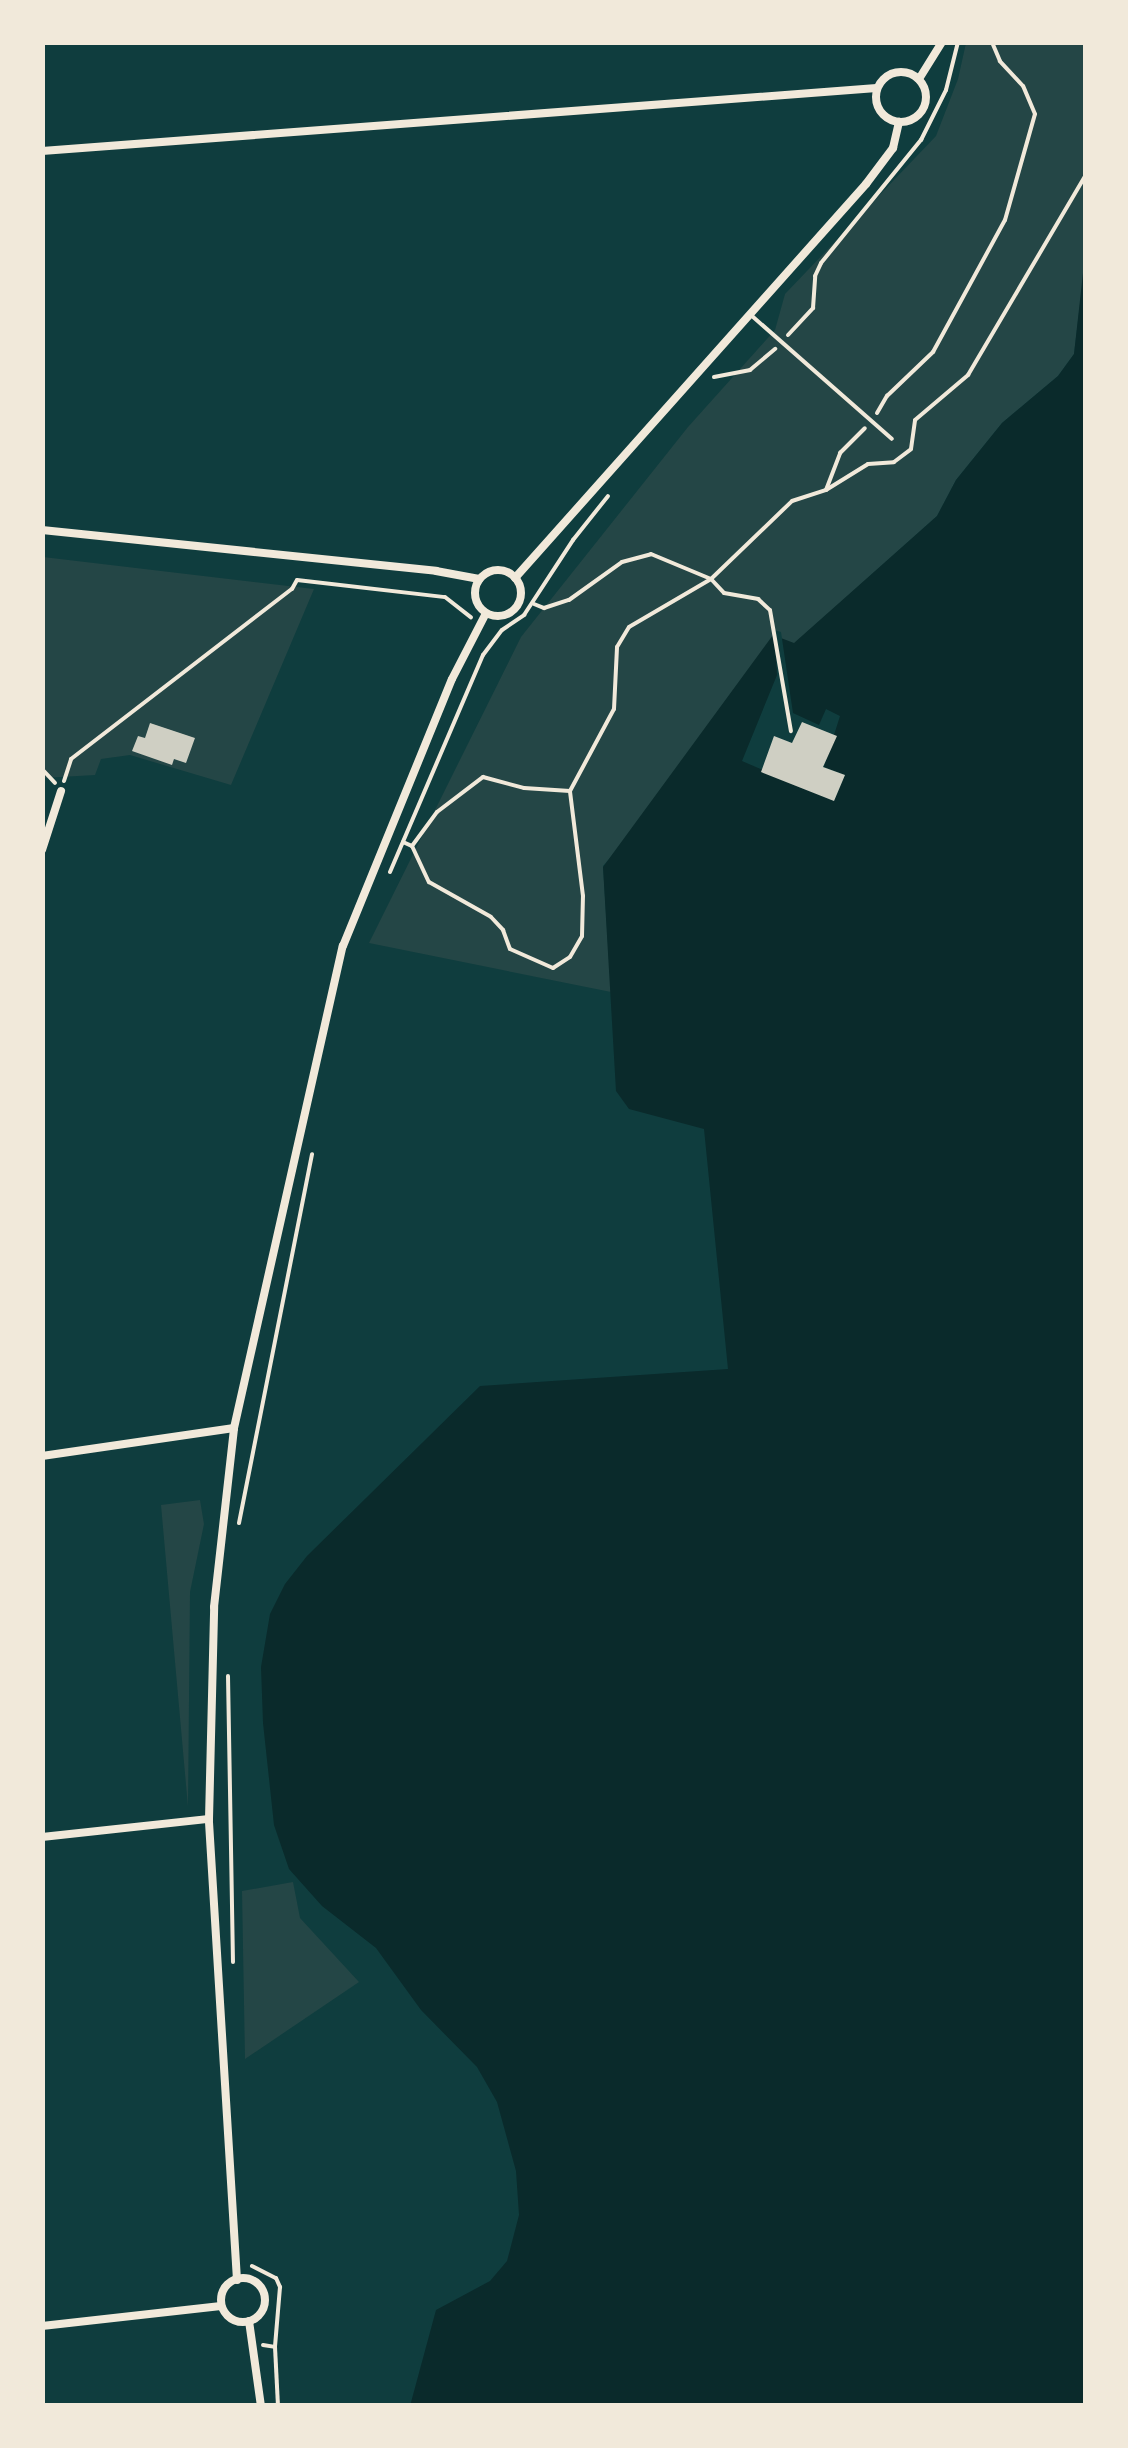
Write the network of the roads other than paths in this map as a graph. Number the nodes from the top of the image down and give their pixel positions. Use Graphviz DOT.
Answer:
graph roads {
  1 [pos="942,42"];
  2 [pos="918,79"];
  3 [pos="877,88"];
  4 [pos="899,122"];
  5 [pos="42,151"];
  6 [pos="748,313"];
  7 [pos="892,439"];
  8 [pos="42,530"];
  9 [pos="515,578"];
  10 [pos="479,580"];
  11 [pos="486,613"];
  12 [pos="61,791"];
  13 [pos="42,850"];
  14 [pos="234,1428"];
  15 [pos="42,1456"];
  16 [pos="210,1819"];
  17 [pos="42,1837"];
  18 [pos="237,2280"];
  19 [pos="220,2306"];
  20 [pos="250,2320"];
  21 [pos="42,2326"];
  22 [pos="261,2406"];
  1 -- 2 [label="street"];
  2 -- 3 [label="street"];
  2 -- 4 [label="street"];
  3 -- 4 [label="street"];
  3 -- 5 [label="street"];
  4 -- 6 [label="street"];
  6 -- 7 [label="lane"];
  6 -- 9 [label="street"];
  8 -- 10 [label="street"];
  9 -- 10 [label="street"];
  9 -- 11 [label="street"];
  10 -- 11 [label="street"];
  11 -- 14 [label="street"];
  12 -- 13 [label="street"];
  14 -- 15 [label="street"];
  14 -- 16 [label="street"];
  16 -- 17 [label="street"];
  16 -- 18 [label="street"];
  18 -- 19 [label="street"];
  18 -- 20 [label="street"];
  19 -- 20 [label="street"];
  19 -- 21 [label="street"];
  20 -- 22 [label="street"];
}
